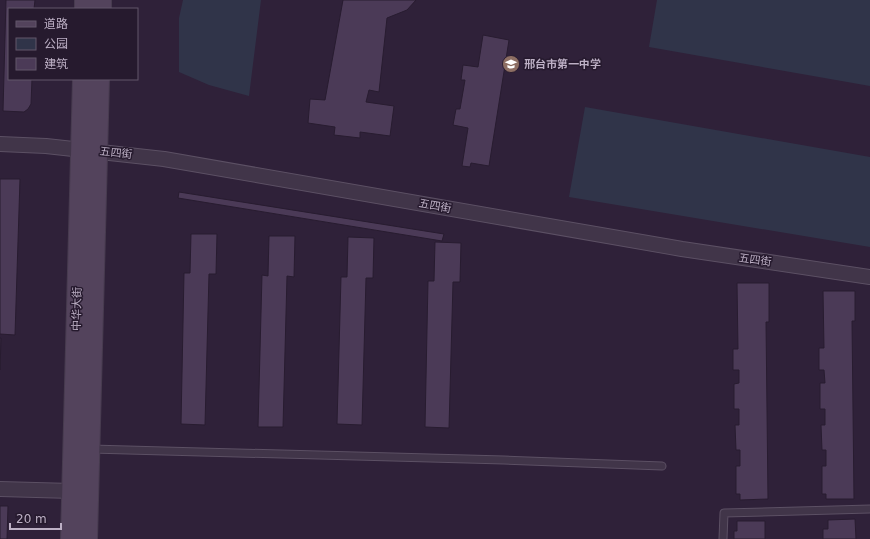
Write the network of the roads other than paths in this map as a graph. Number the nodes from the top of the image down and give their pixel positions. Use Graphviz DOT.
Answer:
graph roads {
  1 [pos="83,80"];
  2 [pos="99,80"];
  3 [pos="0,144"];
  4 [pos="89,150"];
  5 [pos="870,277"];
  6 [pos="89,449"];
  7 [pos="662,466"];
  8 [pos="0,489"];
  9 [pos="72,491"];
  10 [pos="870,509"];
  11 [pos="71,539"];
  12 [pos="87,539"];
  13 [pos="723,539"];
  1 -- 4 [label="street, 中华大街"];
  2 -- 4 [label="street, 中华大街"];
  3 -- 4 [label="street, 五四街"];
  4 -- 5 [label="street, 五四街"];
  4 -- 6 [label="street, 中华大街"];
  4 -- 9 [label="street, 中华大街"];
  6 -- 7 [label="lane"];
  6 -- 12 [label="street, 中华大街"];
  8 -- 9 [label="street"];
  9 -- 11 [label="street, 中华大街"];
  10 -- 13 [label="lane"];
}
